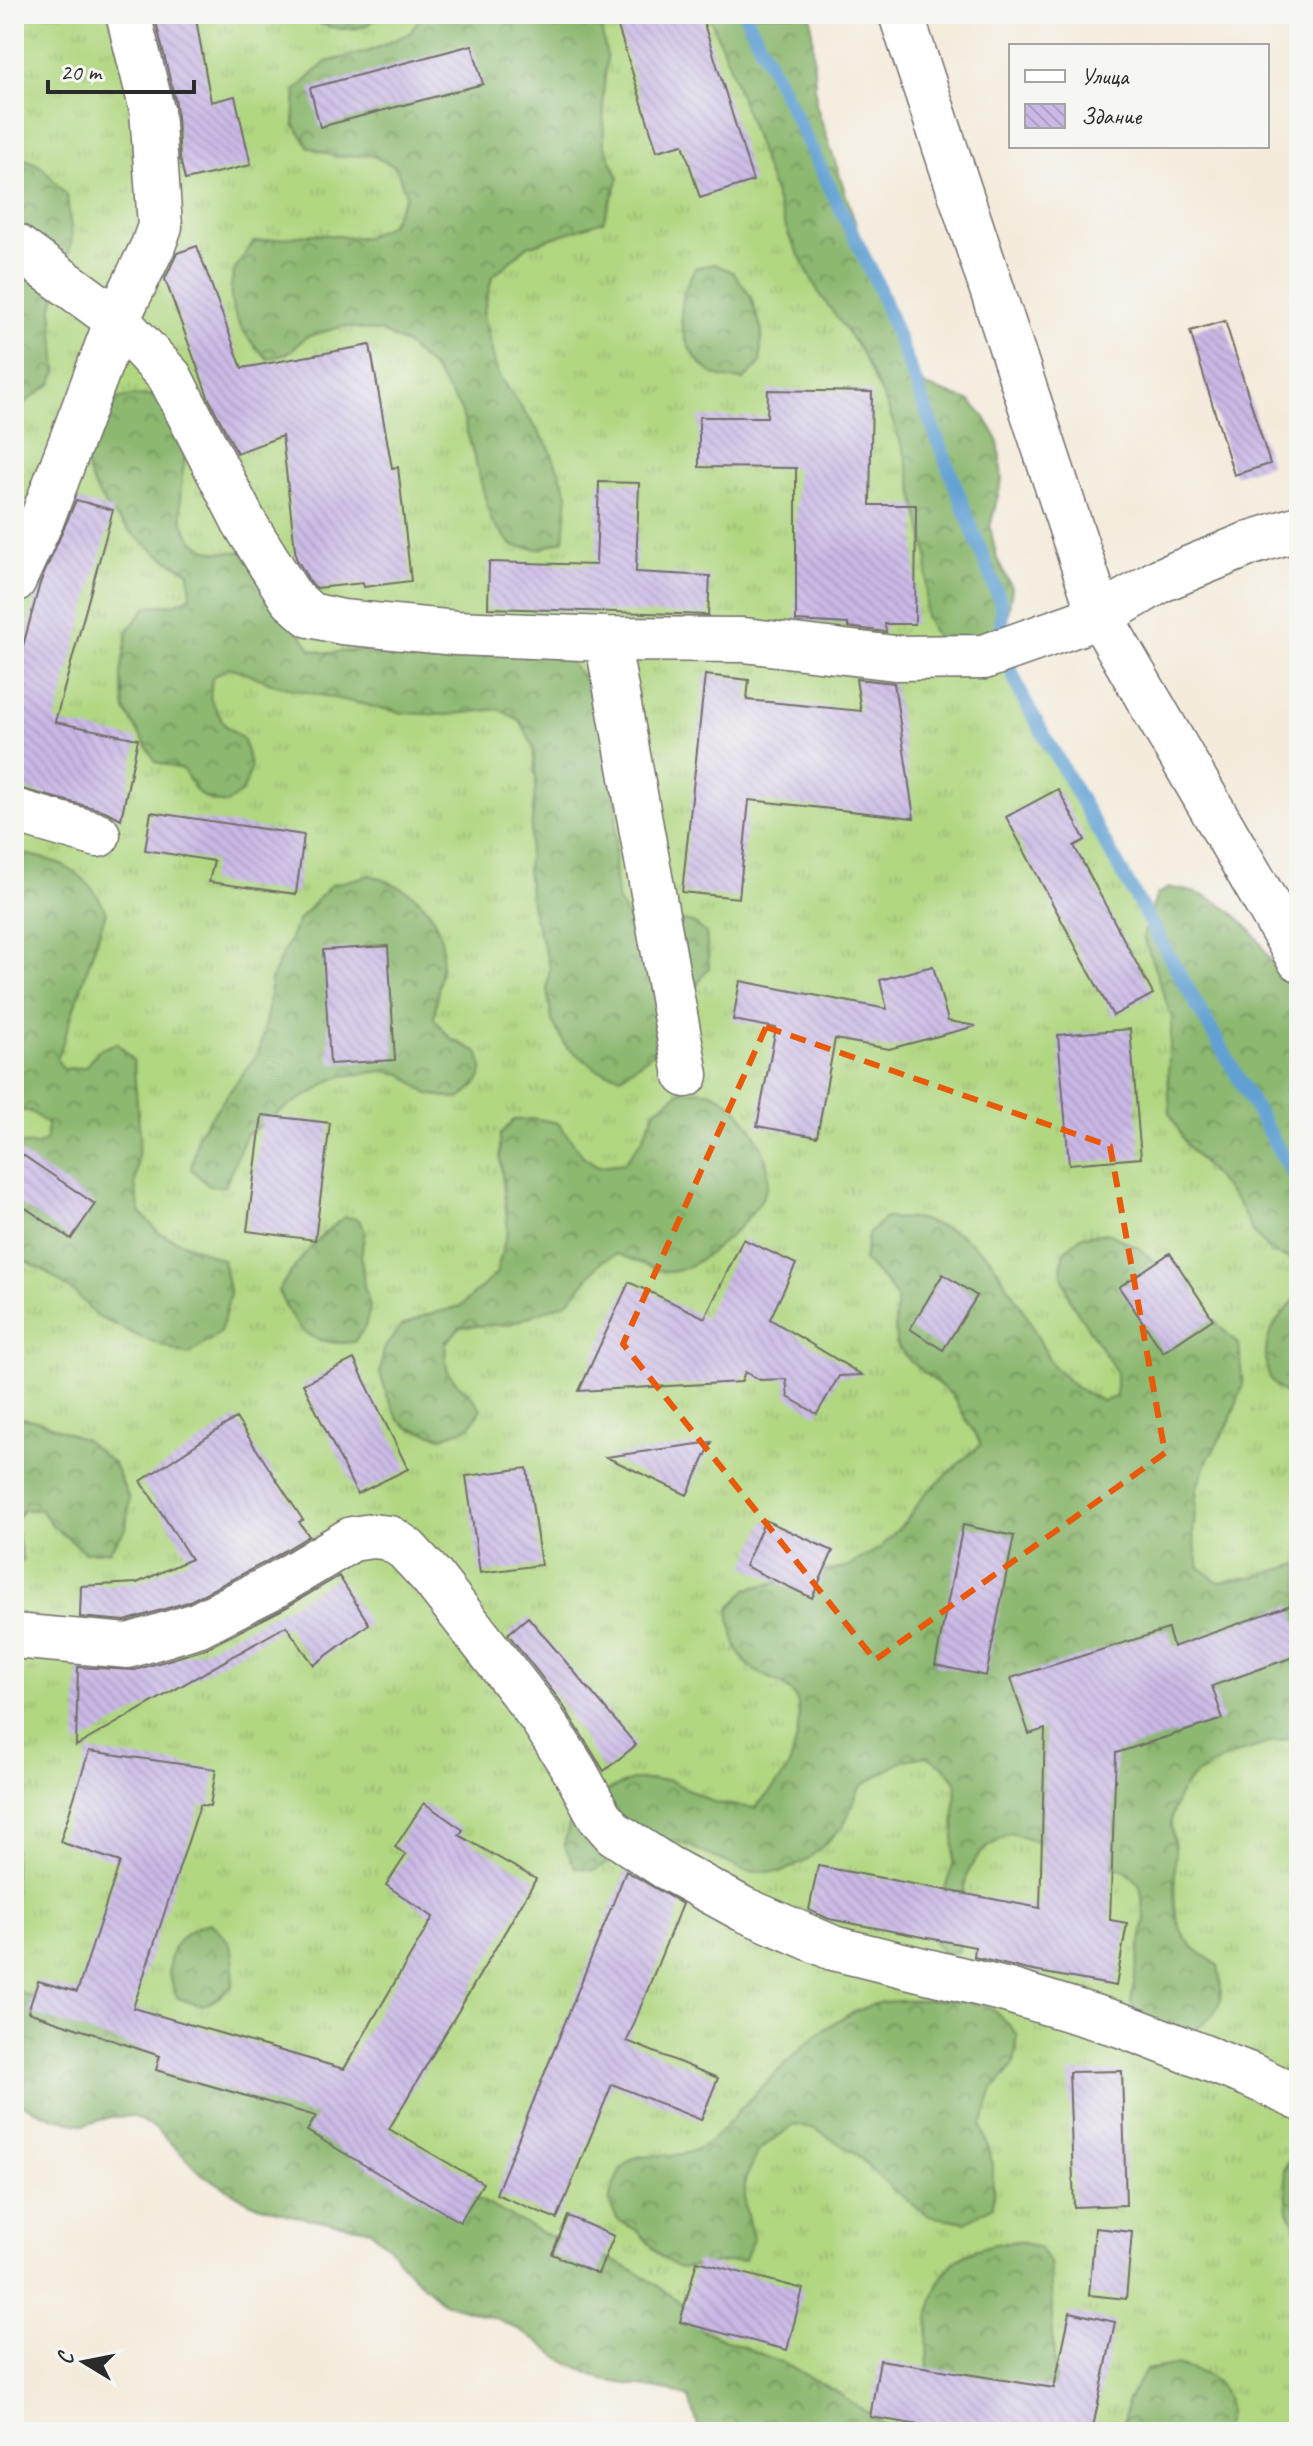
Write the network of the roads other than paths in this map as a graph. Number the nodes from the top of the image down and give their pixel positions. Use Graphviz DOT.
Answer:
graph roads {
  1 [pos="128,14"];
  2 [pos="901,14"];
  3 [pos="14,245"];
  4 [pos="117,320"];
  5 [pos="1299,528"];
  6 [pos="14,580"];
  7 [pos="1084,622"];
  8 [pos="607,639"];
  9 [pos="14,811"];
  10 [pos="98,835"];
  11 [pos="1299,959"];
  12 [pos="686,1075"];
  13 [pos="14,1636"];
  14 [pos="1299,2098"];
  1 -- 4 [label="street"];
  2 -- 7 [label="street"];
  3 -- 4 [label="street"];
  4 -- 6 [label="street"];
  4 -- 8 [label="street"];
  5 -- 7 [label="street"];
  7 -- 8 [label="street"];
  7 -- 11 [label="street"];
  8 -- 12 [label="street"];
  9 -- 10 [label="street"];
  13 -- 14 [label="street"];
}
